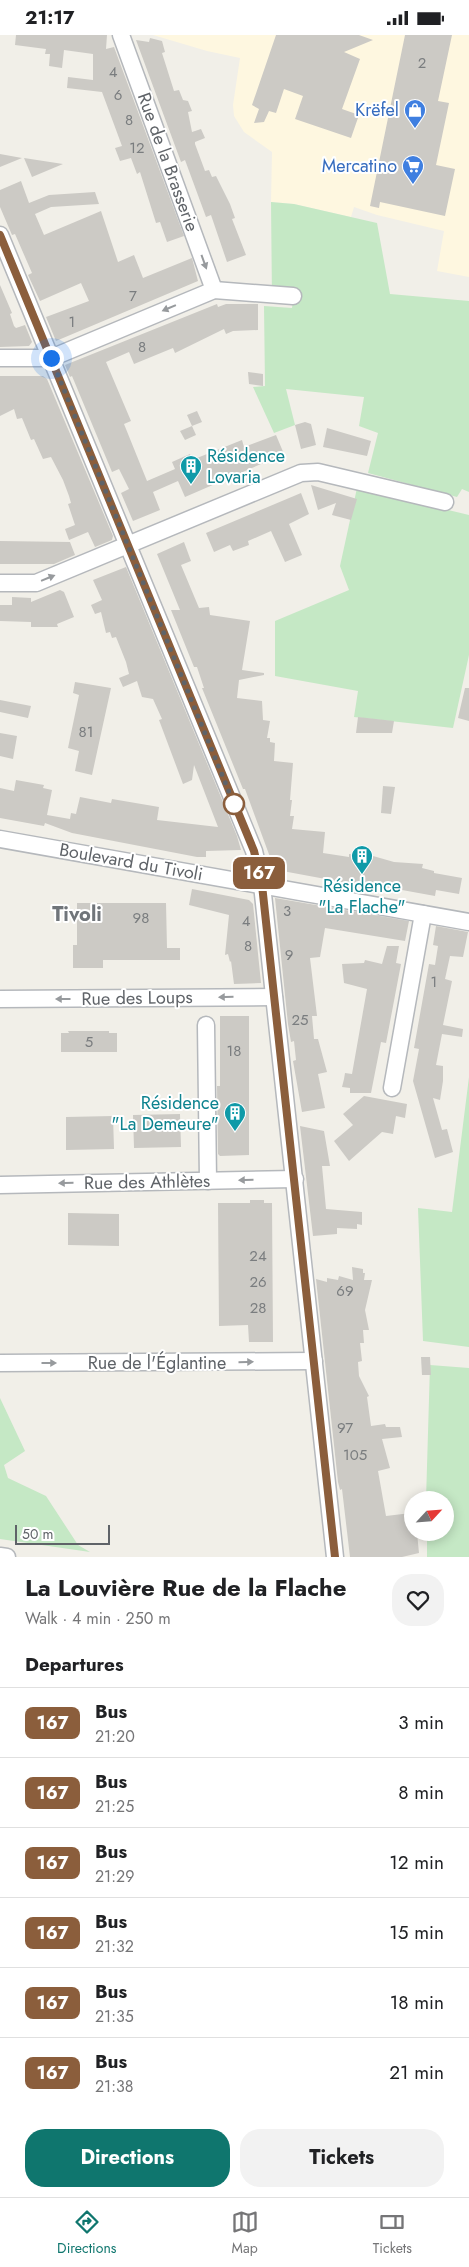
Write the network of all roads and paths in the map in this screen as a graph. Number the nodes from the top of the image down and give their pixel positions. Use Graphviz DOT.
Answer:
graph roads {
  1 [pos="121,35"];
  2 [pos="0,235"];
  3 [pos="214,290"];
  4 [pos="293,296"];
  5 [pos="0,358"];
  6 [pos="51,358"];
  7 [pos="445,502"];
  8 [pos="128,546"];
  9 [pos="0,583"];
  10 [pos="0,839"];
  11 [pos="262,885"];
  12 [pos="423,914"];
  13 [pos="469,922"];
  14 [pos="274,997"];
  15 [pos="0,999"];
  16 [pos="206,1025"];
  17 [pos="392,1088"];
  18 [pos="295,1179"];
  19 [pos="208,1181"];
  20 [pos="0,1185"];
  21 [pos="314,1361"];
  22 [pos="0,1363"];
  23 [pos="0,1556"];
  24 [pos="8,1557"];
  25 [pos="335,1557"];
  1 -- 3 [label="street, Rue de la Brasserie, one-way"];
  2 -- 6 [label="street"];
  3 -- 4 [label="street"];
  3 -- 6 [label="street, one-way"];
  5 -- 6 [label="street"];
  6 -- 8 [label="street"];
  7 -- 8 [label="street"];
  9 -- 8 [label="street, one-way"];
  8 -- 11 [label="street"];
  10 -- 11 [label="street, Boulevard du Tivoli"];
  11 -- 12 [label="street, Boulevard du Tivoli"];
  11 -- 14 [label="street"];
  12 -- 13 [label="street, Boulevard du Tivoli"];
  12 -- 17 [label="street"];
  14 -- 15 [label="street, Rue des Loups, one-way"];
  14 -- 18 [label="street"];
  16 -- 19 [label="street"];
  18 -- 19 [label="street, Rue des Athlètes, one-way"];
  18 -- 21 [label="street"];
  19 -- 20 [label="street, Rue des Athlètes, one-way"];
  22 -- 21 [label="street, Rue de l'Églantine, one-way"];
  21 -- 25 [label="street"];
  23 -- 24 [label="street"];
}
